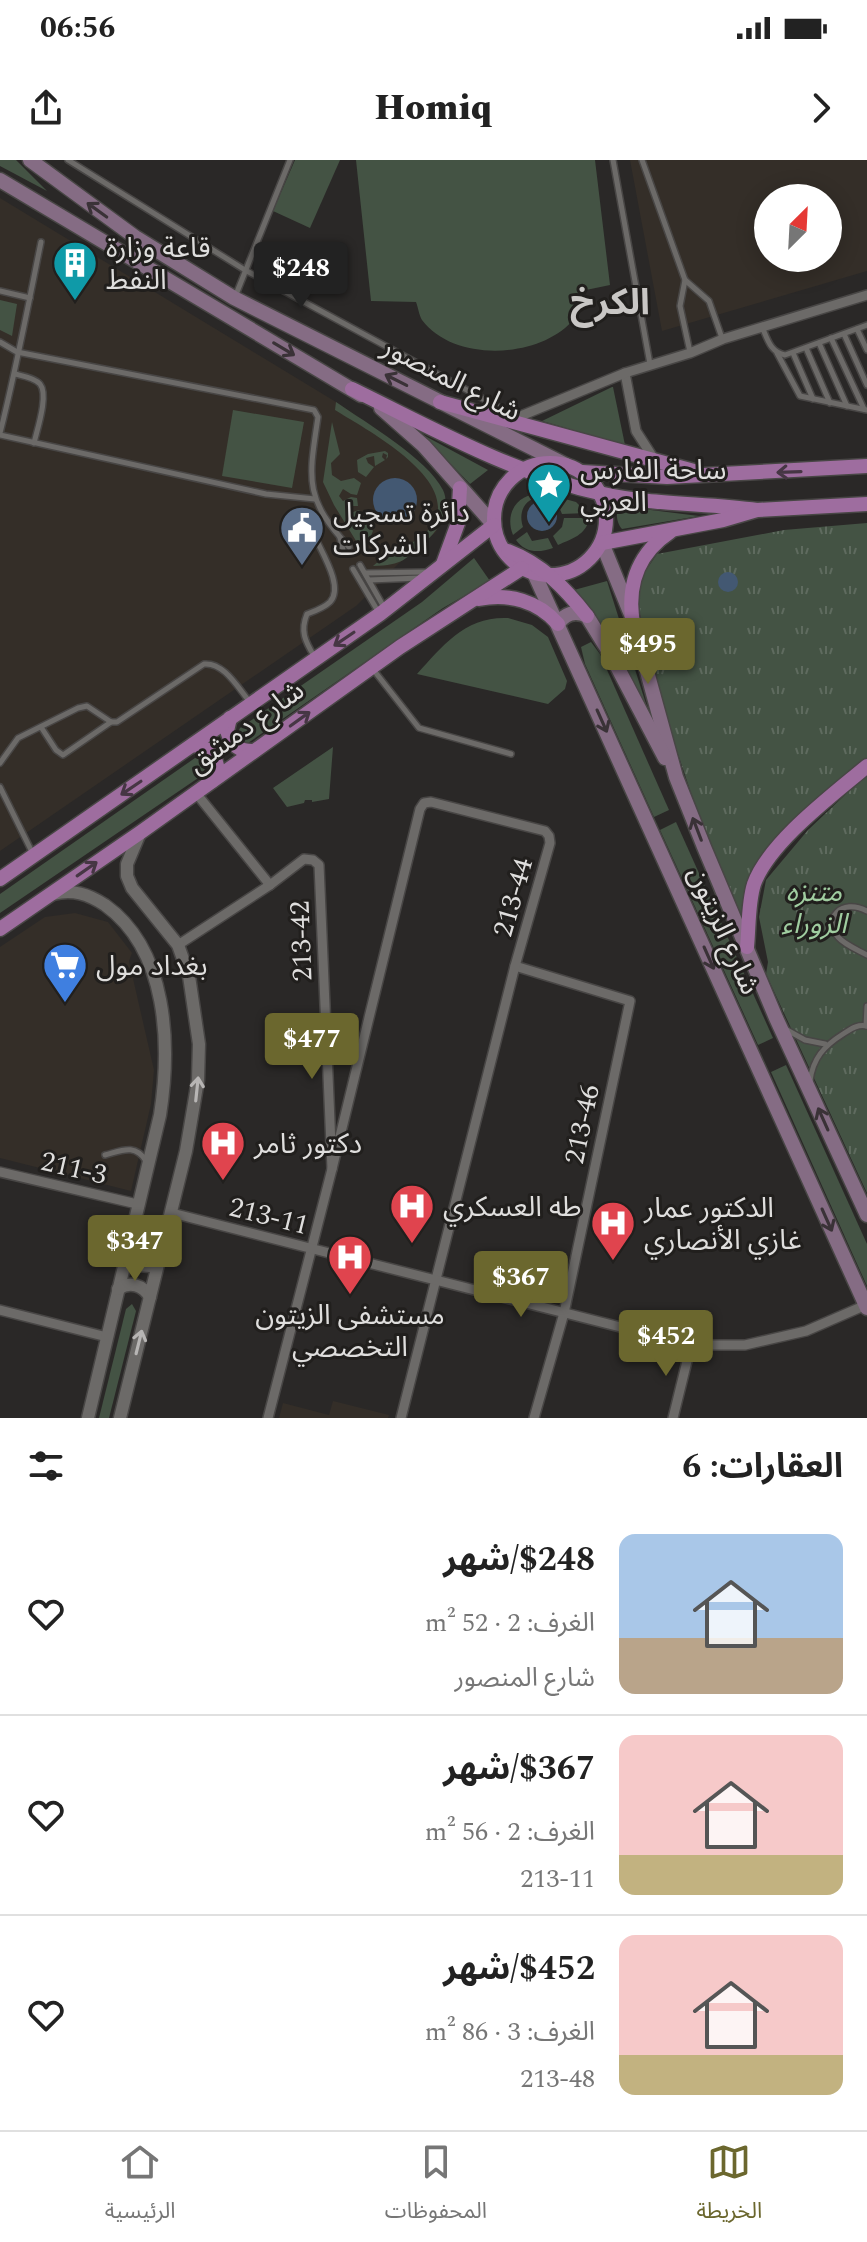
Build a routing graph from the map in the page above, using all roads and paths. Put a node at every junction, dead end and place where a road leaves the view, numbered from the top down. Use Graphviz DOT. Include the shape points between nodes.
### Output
graph roads {
  1 [pos="68,160"];
  2 [pos="290,160"];
  3 [pos="613,160"];
  4 [pos="642,160"];
  5 [pos="38,163"];
  6 [pos="0,180"];
  7 [pos="41,242"];
  8 [pos="245,270"];
  9 [pos="685,280"];
  10 [pos="0,291"];
  11 [pos="867,295"];
  12 [pos="30,298"];
  13 [pos="234,298"];
  14 [pos="867,325"];
  15 [pos="763,329"];
  16 [pos="857,329"];
  17 [pos="844,334"];
  18 [pos="831,338"];
  19 [pos="723,339"];
  20 [pos="0,342"];
  21 [pos="819,343"];
  22 [pos="806,348"];
  23 [pos="867,350"];
  24 [pos="17,352"];
  25 [pos="690,353"];
  26 [pos="777,353"];
  27 [pos="793,353"];
  28 [pos="650,365"];
  29 [pos="625,373"];
  30 [pos="15,374"];
  31 [pos="867,385"];
  32 [pos="352,389"];
  33 [pos="813,400"];
  34 [pos="440,402"];
  35 [pos="831,403"];
  36 [pos="848,407"];
  37 [pos="866,410"];
  38 [pos="513,420"];
  39 [pos="0,434"];
  40 [pos="34,443"];
  41 [pos="657,462"];
  42 [pos="566,465"];
  43 [pos="867,466"];
  44 [pos="524,469"];
  45 [pos="582,472"];
  46 [pos="710,475"];
  47 [pos="460,488"];
  48 [pos="601,493"];
  49 [pos="315,499"];
  50 [pos="867,504"];
  51 [pos="757,510"];
  52 [pos="494,525"];
  53 [pos="674,530"];
  54 [pos="315,537"];
  55 [pos="473,542"];
  56 [pos="602,543"];
  57 [pos="346,548"];
  58 [pos="501,548"];
  59 [pos="360,565"];
  60 [pos="353,569"];
  61 [pos="528,571"];
  62 [pos="434,572"];
  63 [pos="365,573"];
  64 [pos="551,576"];
  65 [pos="369,580"];
  66 [pos="475,600"];
  67 [pos="383,612"];
  68 [pos="587,616"];
  69 [pos="632,617"];
  70 [pos="558,624"];
  71 [pos="315,658"];
  72 [pos="371,667"];
  73 [pos="250,703"];
  74 [pos="230,718"];
  75 [pos="111,722"];
  76 [pos="41,727"];
  77 [pos="193,745"];
  78 [pos="254,751"];
  79 [pos="511,754"];
  80 [pos="0,763"];
  81 [pos="867,766"];
  82 [pos="676,777"];
  83 [pos="212,781"];
  84 [pos="0,787"];
  85 [pos="196,793"];
  86 [pos="141,832"];
  87 [pos="34,854"];
  88 [pos="0,879"];
  89 [pos="270,885"];
  90 [pos="50,895"];
  91 [pos="867,911"];
  92 [pos="0,929"];
  93 [pos="178,945"];
  94 [pos="747,947"];
  95 [pos="867,955"];
  96 [pos="515,966"];
  97 [pos="867,1006"];
  98 [pos="776,1018"];
  99 [pos="867,1026"];
  100 [pos="826,1044"];
  101 [pos="811,1091"];
  102 [pos="105,1155"];
  103 [pos="148,1166"];
  104 [pos="332,1169"];
  105 [pos="0,1172"];
  106 [pos="137,1204"];
  107 [pos="172,1213"];
  108 [pos="867,1215"];
  109 [pos="311,1248"];
  110 [pos="126,1253"];
  111 [pos="159,1262"];
  112 [pos="436,1280"];
  113 [pos="118,1289"];
  114 [pos="150,1297"];
  115 [pos="866,1307"];
  116 [pos="0,1310"];
  117 [pos="564,1313"];
  118 [pos="107,1337"];
  119 [pos="691,1345"];
  120 [pos="676,1417"];
  121 [pos="88,1418"];
  122 [pos="120,1418"];
  123 [pos="268,1418"];
  124 [pos="401,1418"];
  125 [pos="534,1418"];
  1 -- 8 [label="lane"];
  2 -- 8 [label="lane"];
  3 -- 28 [label="lane"];
  4 -- 9 [label="lane"];
  13 -- 5 [label="main road, شارع المنصور, one-way" via="135,237"];
  6 -- 32 [label="main road, شارع المنصور, one-way"];
  7 -- 12 [label="lane"];
  8 -- 13 [label="lane"];
  8 -- 38 [label="lane"];
  9 -- 19 [label="lane" via="709,301"];
  9 -- 25 [label="lane" via="680,306"];
  10 -- 12 [label="lane"];
  11 -- 15 [label="street"];
  12 -- 24 [label="lane"];
  34 -- 13 [label="main road, شارع المنصور, one-way"];
  14 -- 16 [label="lane"];
  15 -- 19 [label="street"];
  15 -- 26 [label="lane"];
  16 -- 17 [label="lane"];
  16 -- 23 [label="lane"];
  17 -- 18 [label="lane"];
  17 -- 31 [label="lane"];
  18 -- 21 [label="lane"];
  18 -- 37 [label="lane"];
  19 -- 25 [label="street"];
  20 -- 24 [label="lane"];
  21 -- 22 [label="lane"];
  21 -- 36 [label="lane"];
  22 -- 27 [label="lane"];
  22 -- 35 [label="lane"];
  24 -- 30 [label="lane"];
  24 -- 49 [label="lane" via="314,410 318,417 310,472"];
  25 -- 28 [label="street"];
  26 -- 27 [label="lane"];
  26 -- 33 [label="lane" via="797,395"];
  27 -- 33 [label="lane"];
  28 -- 29 [label="street"];
  29 -- 38 [label="street"];
  29 -- 41 [label="street" via="636,431"];
  30 -- 39 [label="lane"];
  30 -- 40 [label="lane" via="42,386"];
  32 -- 44 [label="main road"];
  32 -- 47 [label="main road, شارع المنصور" via="390,414"];
  33 -- 35 [label="lane"];
  34 -- 38 [label="main road"];
  34 -- 42 [label="main road, شارع المنصور"];
  35 -- 36 [label="lane"];
  36 -- 37 [label="lane"];
  38 -- 41 [label="main road"];
  39 -- 40 [label="lane"];
  40 -- 49 [label="lane" via="266,494"];
  41 -- 46 [label="main road"];
  42 -- 44 [label="main road"];
  42 -- 45 [label="main road"];
  43 -- 46 [label="main road, one-way"];
  44 -- 48 [label="main road"];
  44 -- 52 [label="main road" via="501,491"];
  45 -- 46 [label="main road" via="624,477"];
  45 -- 48 [label="main road"];
  47 -- 52 [label="main road, شارع المنصور"];
  47 -- 62 [label="main road" via="458,523"];
  48 -- 51 [label="main road"];
  48 -- 56 [label="main road" via="607,516"];
  49 -- 57 [label="lane"];
  50 -- 51 [label="main road"];
  51 -- 53 [label="main road"];
  52 -- 55 [label="main road, شارع دمشق"];
  52 -- 58 [label="main road"];
  53 -- 56 [label="main road"];
  53 -- 69 [label="main road" via="653,545 638,567 631,591"];
  54 -- 71 [label="lane" via="336,587 328,605 307,614 302,627"];
  55 -- 58 [label="main road"];
  55 -- 62 [label="main road, شارع دمشق"];
  56 -- 64 [label="main road" via="582,567"];
  56 -- 69 [label="main road, شارع الزيتون"];
  58 -- 61 [label="main road"];
  58 -- 64 [label="main road"];
  59 -- 63 [label="lane"];
  60 -- 67 [label="lane"];
  61 -- 64 [label="main road"];
  61 -- 66 [label="main road, شارع دمشق"];
  61 -- 70 [label="main road, شارع الزيتون"];
  62 -- 63 [label="lane"];
  62 -- 65 [label="lane"];
  62 -- 67 [label="main road, شارع دمشق"];
  63 -- 65 [label="lane"];
  64 -- 68 [label="main road"];
  65 -- 67 [label="lane"];
  66 -- 70 [label="main road" via="519,599 547,612"];
  66 -- 72 [label="main road, شارع دمشق"];
  67 -- 71 [label="main road, شارع دمشق, one-way"];
  68 -- 70 [label="main road" via="573,613"];
  68 -- 82 [label="main road"];
  69 -- 82 [label="main road, شارع الزيتون"];
  70 -- 115 [label="main road, شارع الزيتون, one-way"];
  71 -- 73 [label="main road, شارع دمشق"];
  78 -- 72 [label="main road, شارع دمشق, one-way"];
  72 -- 79 [label="lane" via="419,728"];
  73 -- 74 [label="main road, شارع دمشق"];
  73 -- 75 [label="lane" via="220,667 204,664"];
  74 -- 77 [label="main road, شارع دمشق"];
  74 -- 78 [label="main road" via="227,731 233,744"];
  75 -- 76 [label="lane" via="87,706"];
  75 -- 76 [label="lane" via="63,755"];
  76 -- 80 [label="lane" via="18,738"];
  77 -- 83 [label="main road" via="214,755 218,771"];
  77 -- 87 [label="main road, شارع دمشق, one-way"];
  78 -- 83 [label="main road, شارع دمشق"];
  81 -- 94 [label="main road" via="780,845 760,873 752,895"];
  94 -- 82 [label="main road, شارع الزيتون, one-way"];
  83 -- 85 [label="main road, شارع دمشق"];
  84 -- 87 [label="lane"];
  85 -- 86 [label="main road, شارع دمشق"];
  85 -- 89 [label="street"];
  90 -- 86 [label="main road, شارع دمشق, one-way"];
  86 -- 93 [label="street" via="127,876"];
  87 -- 88 [label="main road, شارع دمشق"];
  89 -- 93 [label="street, 213-42"];
  89 -- 104 [label="street, 213-42" via="304,859 319,865"];
  90 -- 92 [label="main road, شارع دمشق"];
  90 -- 103 [label="street" via="91,896 130,929 147,955 164,1029 165,1071"];
  91 -- 95 [label="lane" via="844,906 833,926 838,937"];
  107 -- 93 [label="street, one-way" via="194,1118 199,1044 189,976"];
  94 -- 98 [label="main road, شارع الزيتون"];
  96 -- 104 [label="street, 213-44" via="549,836 424,803"];
  96 -- 112 [label="street, 213-44"];
  96 -- 117 [label="street, 213-46" via="630,1001"];
  97 -- 99 [label="lane"];
  98 -- 100 [label="lane" via="798,1037"];
  98 -- 101 [label="main road, شارع الزيتون"];
  99 -- 100 [label="lane" via="857,1025"];
  100 -- 101 [label="lane" via="813,1066"];
  108 -- 101 [label="main road, شارع الزيتون, one-way"];
  102 -- 103 [label="lane" via="131,1149 142,1154"];
  103 -- 106 [label="street"];
  104 -- 109 [label="street, 213-42"];
  105 -- 106 [label="street, 211-3"];
  106 -- 110 [label="street"];
  107 -- 109 [label="street, 213-11"];
  107 -- 111 [label="street"];
  109 -- 112 [label="street, 213-11"];
  109 -- 123 [label="street, 213-42"];
  110 -- 111 [label="street" via="137,1265"];
  110 -- 113 [label="street"];
  111 -- 114 [label="street"];
  112 -- 117 [label="street, 213-11"];
  112 -- 124 [label="street, 213-44"];
  113 -- 114 [label="street" via="136,1285"];
  113 -- 118 [label="street"];
  122 -- 114 [label="street, one-way"];
  115 -- 119 [label="street, 213-11" via="806,1331 745,1345"];
  116 -- 118 [label="street"];
  117 -- 119 [label="street, 213-11"];
  117 -- 125 [label="street, 213-46"];
  118 -- 121 [label="street"];
  119 -- 120 [label="street"];
}
